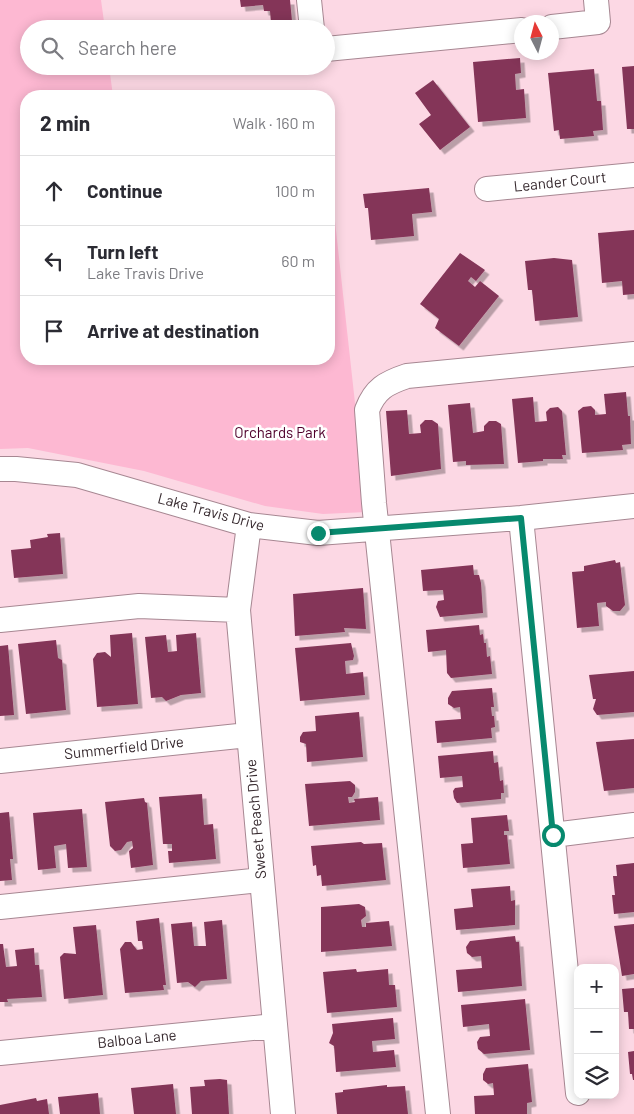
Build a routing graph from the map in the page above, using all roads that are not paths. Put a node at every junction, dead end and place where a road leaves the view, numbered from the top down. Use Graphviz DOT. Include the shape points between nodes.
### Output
graph roads {
  1 [pos="309,0"];
  2 [pos="596,0"];
  3 [pos="311,20"];
  4 [pos="559,26"];
  5 [pos="514,31"];
  6 [pos="335,48"];
  7 [pos="634,175"];
  8 [pos="487,189"];
  9 [pos="634,354"];
  10 [pos="0,469"];
  11 [pos="634,506"];
  12 [pos="521,518"];
  13 [pos="249,525"];
  14 [pos="377,529"];
  15 [pos="238,610"];
  16 [pos="0,620"];
  17 [pos="248,736"];
  18 [pos="0,761"];
  19 [pos="634,826"];
  20 [pos="553,835"];
  21 [pos="261,880"];
  22 [pos="0,907"];
  23 [pos="274,1026"];
  24 [pos="0,1053"];
  25 [pos="574,1054"];
  26 [pos="578,1099"];
  27 [pos="283,1114"];
  28 [pos="438,1114"];
  29 [pos="580,1114"];
  1 -- 3 [label="street"];
  2 -- 4 [label="street" via="598,22"];
  5 -- 6 [label="street"];
  7 -- 8 [label="street, Leander Court"];
  9 -- 14 [label="street" via="407,376 384,384 372,397 367,410"];
  10 -- 13 [label="street, Lake Travis Drive" via="77,475"];
  11 -- 12 [label="street, Lake Travis Drive"];
  12 -- 14 [label="street, Lake Travis Drive"];
  12 -- 20 [label="street"];
  13 -- 14 [label="street, Lake Travis Drive" via="318,533"];
  13 -- 15 [label="street, Sweet Peach Drive"];
  14 -- 28 [label="street"];
  15 -- 16 [label="street" via="139,606"];
  15 -- 17 [label="street, Sweet Peach Drive"];
  17 -- 18 [label="street, Summerfield Drive"];
  17 -- 21 [label="street, Sweet Peach Drive"];
  19 -- 20 [label="street"];
  20 -- 25 [label="street"];
  21 -- 22 [label="street"];
  21 -- 23 [label="street, Sweet Peach Drive"];
  23 -- 24 [label="street, Balboa Lane"];
  23 -- 27 [label="street, Sweet Peach Drive"];
  26 -- 29 [label="street"];
}
